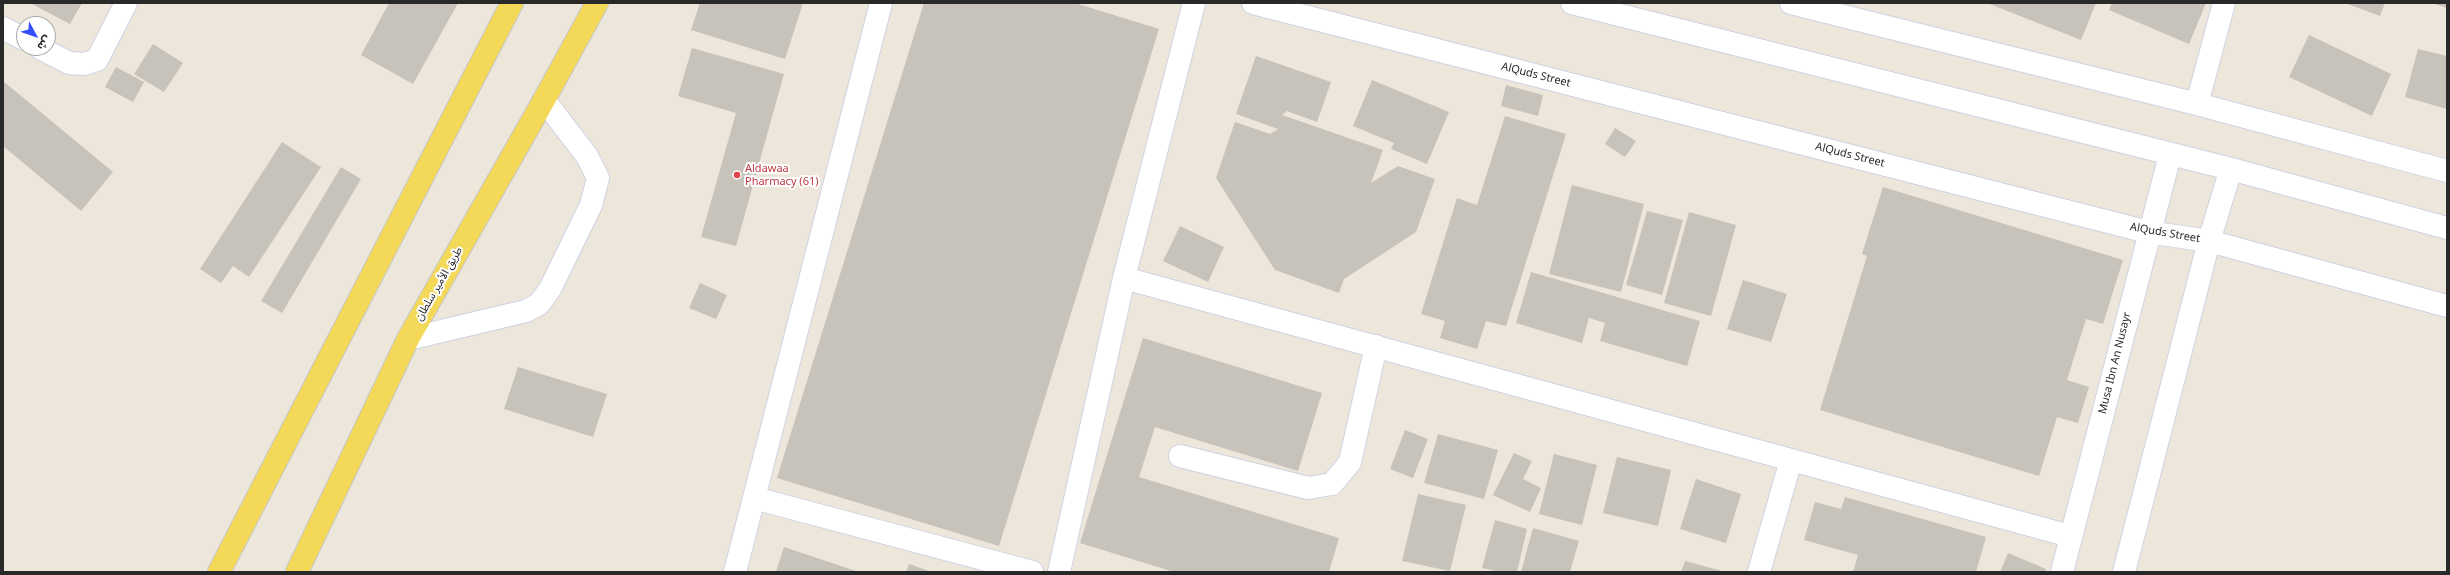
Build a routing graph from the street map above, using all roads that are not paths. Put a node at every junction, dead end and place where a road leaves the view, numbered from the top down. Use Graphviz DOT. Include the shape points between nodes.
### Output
graph roads {
  1 [pos="126,3"];
  2 [pos="512,3"];
  3 [pos="597,3"];
  4 [pos="881,3"];
  5 [pos="1194,3"];
  6 [pos="1253,3"];
  7 [pos="1572,3"];
  8 [pos="1791,3"];
  9 [pos="2224,3"];
  10 [pos="3,28"];
  11 [pos="16,35"];
  12 [pos="55,56"];
  13 [pos="544,100"];
  14 [pos="2197,104"];
  15 [pos="2170,155"];
  16 [pos="2230,169"];
  17 [pos="2447,170"];
  18 [pos="2447,228"];
  19 [pos="2148,232"];
  20 [pos="2209,241"];
  21 [pos="1124,278"];
  22 [pos="2447,306"];
  23 [pos="408,339"];
  24 [pos="1376,346"];
  25 [pos="1180,456"];
  26 [pos="1791,460"];
  27 [pos="754,498"];
  28 [pos="2070,536"];
  29 [pos="219,572"];
  30 [pos="297,572"];
  31 [pos="735,572"];
  32 [pos="1032,572"];
  33 [pos="1059,572"];
  34 [pos="1759,572"];
  35 [pos="2062,572"];
  36 [pos="2124,572"];
  1 -- 12 [label="street" via="97,60 84,64 69,63"];
  2 -- 29 [label="main road"];
  3 -- 13 [label="main road, طريق الأمير سلطان"];
  4 -- 27 [label="street"];
  5 -- 21 [label="street"];
  6 -- 19 [label="street, AlQuds Street"];
  7 -- 15 [label="street"];
  8 -- 14 [label="street"];
  9 -- 14 [label="street"];
  10 -- 11 [label="street"];
  13 -- 23 [label="main road, طريق الأمير سلطان"];
  13 -- 23 [label="street" via="587,156 598,178 591,205 550,289 539,304 526,311"];
  14 -- 17 [label="street"];
  15 -- 16 [label="street"];
  15 -- 19 [label="street, Musa Ibn An Nusayr"];
  16 -- 18 [label="street"];
  16 -- 20 [label="street"];
  19 -- 20 [label="street, AlQuds Street"];
  19 -- 28 [label="street, Musa Ibn An Nusayr"];
  20 -- 22 [label="street, AlQuds Street"];
  20 -- 36 [label="street"];
  21 -- 24 [label="street"];
  21 -- 33 [label="street"];
  23 -- 30 [label="main road, طريق الأمير سلطان"];
  24 -- 25 [label="street" via="1350,462 1332,484 1308,488"];
  24 -- 26 [label="street"];
  26 -- 28 [label="street"];
  26 -- 34 [label="street"];
  27 -- 31 [label="street"];
  27 -- 32 [label="street"];
  28 -- 35 [label="street, Musa Ibn An Nusayr"];
}
